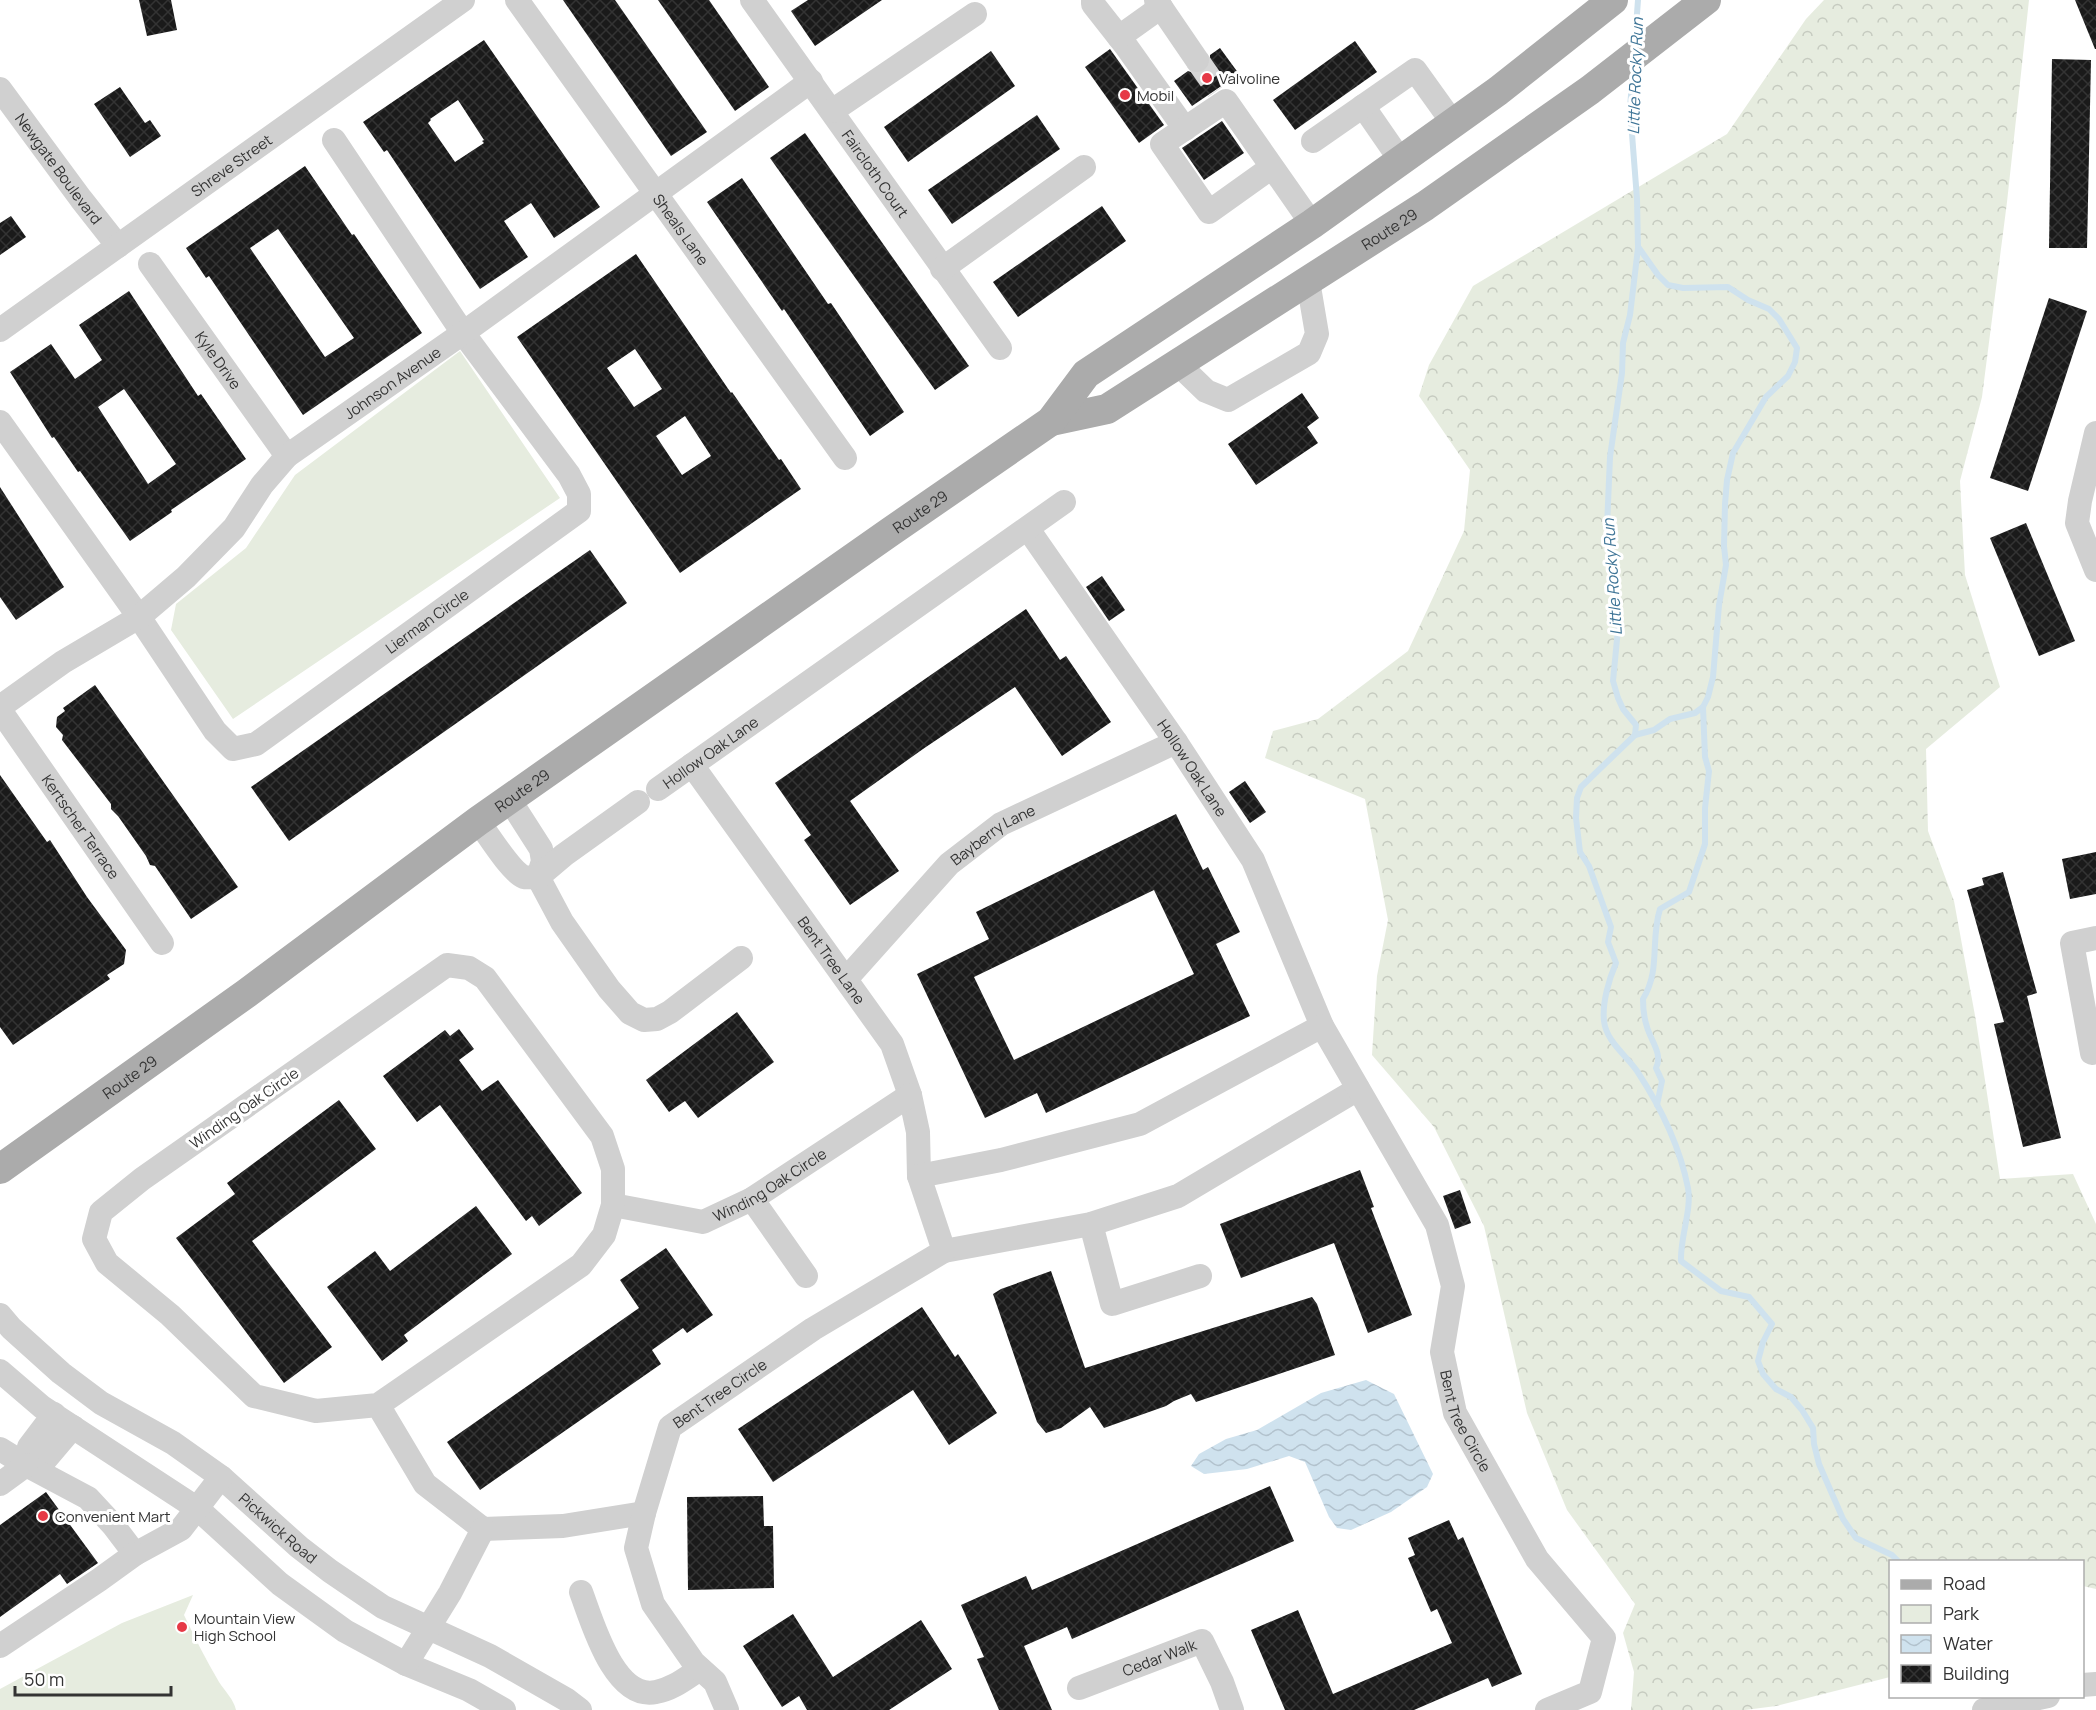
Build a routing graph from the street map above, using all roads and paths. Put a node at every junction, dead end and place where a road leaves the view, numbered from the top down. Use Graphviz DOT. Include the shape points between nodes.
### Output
graph roads {
  1 [pos="463,0"];
  2 [pos="517,0"];
  3 [pos="752,0"];
  4 [pos="1093,0"];
  5 [pos="1706,0"];
  6 [pos="1158,4"];
  7 [pos="1605,7"];
  8 [pos="975,14"];
  9 [pos="1123,41"];
  10 [pos="1197,60"];
  11 [pos="811,81"];
  12 [pos="0,89"];
  13 [pos="1363,106"];
  14 [pos="832,111"];
  15 [pos="1453,123"];
  16 [pos="1185,129"];
  17 [pos="334,140"];
  18 [pos="1313,141"];
  19 [pos="1401,161"];
  20 [pos="1084,167"];
  21 [pos="1272,167"];
  22 [pos="655,193"];
  23 [pos="1312,224"];
  24 [pos="118,246"];
  25 [pos="150,264"];
  26 [pos="942,269"];
  27 [pos="1308,281"];
  28 [pos="0,330"];
  29 [pos="463,333"];
  30 [pos="1000,348"];
  31 [pos="1178,364"];
  32 [pos="1051,421"];
  33 [pos="0,422"];
  34 [pos="2096,433"];
  35 [pos="287,456"];
  36 [pos="844,458"];
  37 [pos="1064,502"];
  38 [pos="1028,529"];
  39 [pos="2096,570"];
  40 [pos="139,617"];
  41 [pos="0,709"];
  42 [pos="1176,742"];
  43 [pos="692,765"];
  44 [pos="658,789"];
  45 [pos="509,799"];
  46 [pos="638,802"];
  47 [pos="478,821"];
  48 [pos="538,877"];
  49 [pos="2096,938"];
  50 [pos="162,943"];
  51 [pos="741,958"];
  52 [pos="847,978"];
  53 [pos="1322,1026"];
  54 [pos="2096,1052"];
  55 [pos="1358,1089"];
  56 [pos="910,1095"];
  57 [pos="0,1169"];
  58 [pos="919,1176"];
  59 [pos="752,1199"];
  60 [pos="613,1204"];
  61 [pos="1091,1224"];
  62 [pos="944,1251"];
  63 [pos="806,1276"];
  64 [pos="1200,1276"];
  65 [pos="0,1316"];
  66 [pos="0,1371"];
  67 [pos="378,1405"];
  68 [pos="64,1421"];
  69 [pos="0,1449"];
  70 [pos="26,1465"];
  71 [pos="221,1477"];
  72 [pos="0,1484"];
  73 [pos="198,1509"];
  74 [pos="644,1513"];
  75 [pos="483,1528"];
  76 [pos="135,1554"];
  77 [pos="581,1592"];
  78 [pos="429,1629"];
  79 [pos="0,1646"];
  80 [pos="406,1664"];
  81 [pos="700,1669"];
  82 [pos="1079,1688"];
  83 [pos="2039,1698"];
  84 [pos="1225,1708"];
  85 [pos="504,1710"];
  86 [pos="580,1710"];
  87 [pos="727,1710"];
  88 [pos="1547,1710"];
  89 [pos="1984,1710"];
  1 -- 24 [label="street, Shreve Street"];
  2 -- 22 [label="street, Sheals Lane"];
  3 -- 11 [label="street, Faircloth Court"];
  4 -- 9 [label="street"];
  5 -- 27 [label="main road, Route 29" via="1590,90 1425,206"];
  6 -- 9 [label="street"];
  6 -- 10 [label="street"];
  7 -- 15 [label="main road, Route 29"];
  8 -- 14 [label="street"];
  9 -- 16 [label="street"];
  11 -- 14 [label="street, Faircloth Court"];
  11 -- 22 [label="street, Johnson Avenue"];
  12 -- 24 [label="street, Newgate Boulevard"];
  13 -- 15 [label="street" via="1415,70"];
  13 -- 18 [label="street"];
  13 -- 19 [label="street"];
  14 -- 26 [label="street, Faircloth Court"];
  15 -- 19 [label="main road, Route 29"];
  16 -- 21 [label="street" via="1222,96"];
  16 -- 21 [label="street" via="1162,144 1209,212"];
  17 -- 29 [label="street, Lierman Circle"];
  19 -- 23 [label="main road, Route 29"];
  20 -- 26 [label="street"];
  21 -- 23 [label="street"];
  22 -- 29 [label="street, Johnson Avenue"];
  22 -- 36 [label="street, Sheals Lane"];
  23 -- 32 [label="main road, Route 29" via="1086,374"];
  24 -- 28 [label="street, Shreve Street"];
  25 -- 35 [label="street, Kyle Drive"];
  26 -- 30 [label="street, Faircloth Court"];
  27 -- 31 [label="main road, Route 29"];
  27 -- 31 [label="street" via="1317,334 1309,353 1228,400 1206,391"];
  29 -- 35 [label="street, Johnson Avenue"];
  29 -- 40 [label="street, Lierman Circle" via="569,475 579,494 579,511 256,744 233,749 215,731"];
  31 -- 32 [label="main road, Route 29" via="1107,409"];
  32 -- 45 [label="main road, Route 29"];
  33 -- 40 [label="street, Lierman Circle"];
  34 -- 39 [label="street" via="2078,523"];
  35 -- 40 [label="street, Johnson Avenue" via="234,528"];
  37 -- 38 [label="street, Hollow Oak Lane"];
  38 -- 42 [label="street, Hollow Oak Lane"];
  38 -- 43 [label="street, Hollow Oak Lane"];
  40 -- 41 [label="street, Johnson Avenue" via="63,662"];
  41 -- 50 [label="street, Kertscher Terrace"];
  42 -- 52 [label="street, Bayberry Lane" via="1001,824 950,864"];
  42 -- 53 [label="street, Hollow Oak Lane" via="1253,860"];
  43 -- 44 [label="street, Hollow Oak Lane"];
  43 -- 52 [label="street, Bent Tree Lane"];
  45 -- 47 [label="main road, Route 29"];
  45 -- 48 [label="street" via="542,849"];
  46 -- 48 [label="street"];
  47 -- 48 [label="street" via="517,872 524,877"];
  47 -- 57 [label="main road, Route 29"];
  48 -- 51 [label="street" via="562,922 609,989 630,1012 644,1020 670,1012"];
  49 -- 54 [label="street" via="2072,943 2092,1053"];
  52 -- 56 [label="street, Bent Tree Lane" via="892,1044"];
  53 -- 55 [label="street, Bent Tree Circle"];
  53 -- 58 [label="street" via="1140,1124 1001,1160"];
  55 -- 61 [label="street, Bent Tree Circle" via="1178,1196"];
  55 -- 88 [label="street, Bent Tree Circle" via="1437,1225 1454,1286 1442,1352 1455,1413 1537,1559 1604,1638 1590,1692"];
  56 -- 58 [label="street, Bent Tree Lane" via="918,1132"];
  56 -- 59 [label="street, Winding Oak Circle"];
  58 -- 62 [label="street"];
  59 -- 60 [label="street, Winding Oak Circle" via="703,1222"];
  59 -- 63 [label="street"];
  60 -- 67 [label="street, Winding Oak Circle" via="604,1235 581,1265"];
  60 -- 67 [label="street, Winding Oak Circle" via="613,1169 602,1136 485,978 469,968 447,965 142,1179 101,1212 94,1239 107,1263 170,1315 254,1396 316,1411"];
  61 -- 62 [label="street, Bent Tree Circle"];
  61 -- 64 [label="street" via="1112,1304"];
  62 -- 74 [label="street, Bent Tree Circle" via="813,1329 670,1427"];
  65 -- 71 [label="street, Pickwick Road" via="61,1373 101,1403 172,1443"];
  66 -- 68 [label="street"];
  67 -- 75 [label="street" via="425,1484"];
  68 -- 70 [label="street" via="29,1447"];
  68 -- 73 [label="street"];
  69 -- 70 [label="street"];
  70 -- 72 [label="street"];
  70 -- 76 [label="street" via="88,1498"];
  71 -- 73 [label="street"];
  71 -- 78 [label="street, Pickwick Road" via="330,1571 383,1606"];
  73 -- 76 [label="street" via="181,1529"];
  73 -- 80 [label="street" via="304,1602 345,1631"];
  74 -- 75 [label="street" via="563,1526"];
  74 -- 81 [label="street, Bent Tree Circle" via="636,1548 653,1604"];
  75 -- 78 [label="street"];
  76 -- 79 [label="street"];
  77 -- 81 [label="street" via="616,1673 633,1689 653,1693 670,1688"];
  78 -- 80 [label="street"];
  78 -- 86 [label="street, Pickwick Road" via="490,1656"];
  80 -- 85 [label="street" via="469,1690"];
  81 -- 87 [label="street, Bent Tree Circle" via="715,1682"];
  82 -- 84 [label="street, Cedar Walk" via="1202,1641 1222,1682"];
  83 -- 89 [label="street"];
}
